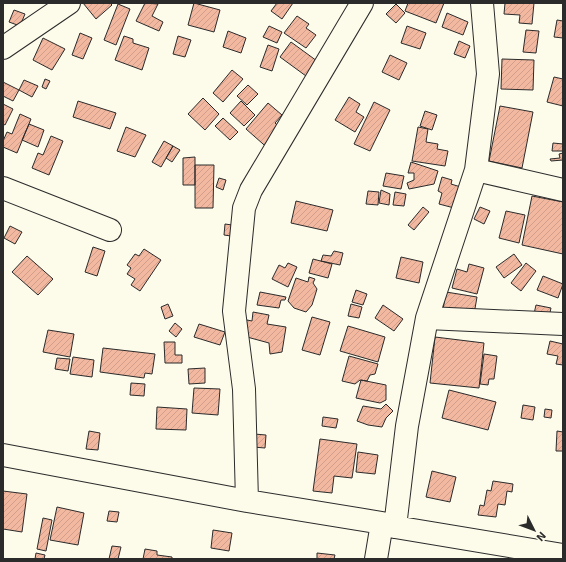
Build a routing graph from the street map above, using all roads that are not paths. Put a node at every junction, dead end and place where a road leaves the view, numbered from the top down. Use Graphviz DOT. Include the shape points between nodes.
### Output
graph roads {
  1 [pos="69,3"];
  2 [pos="362,3"];
  3 [pos="482,3"];
  4 [pos="3,48"];
  5 [pos="476,170"];
  6 [pos="3,188"];
  7 [pos="563,190"];
  8 [pos="110,230"];
  9 [pos="428,318"];
  10 [pos="563,324"];
  11 [pos="3,455"];
  12 [pos="247,500"];
  13 [pos="389,525"];
  14 [pos="563,555"];
  15 [pos="376,559"];
  1 -- 4 [label="street"];
  2 -- 12 [label="street" via="251,190 244,208 234,311 244,389"];
  3 -- 5 [label="street" via="488,74"];
  5 -- 7 [label="street"];
  5 -- 9 [label="street"];
  6 -- 8 [label="street"];
  9 -- 10 [label="street"];
  9 -- 13 [label="street"];
  11 -- 12 [label="street"];
  12 -- 13 [label="street"];
  13 -- 14 [label="street"];
  13 -- 15 [label="street"];
}
